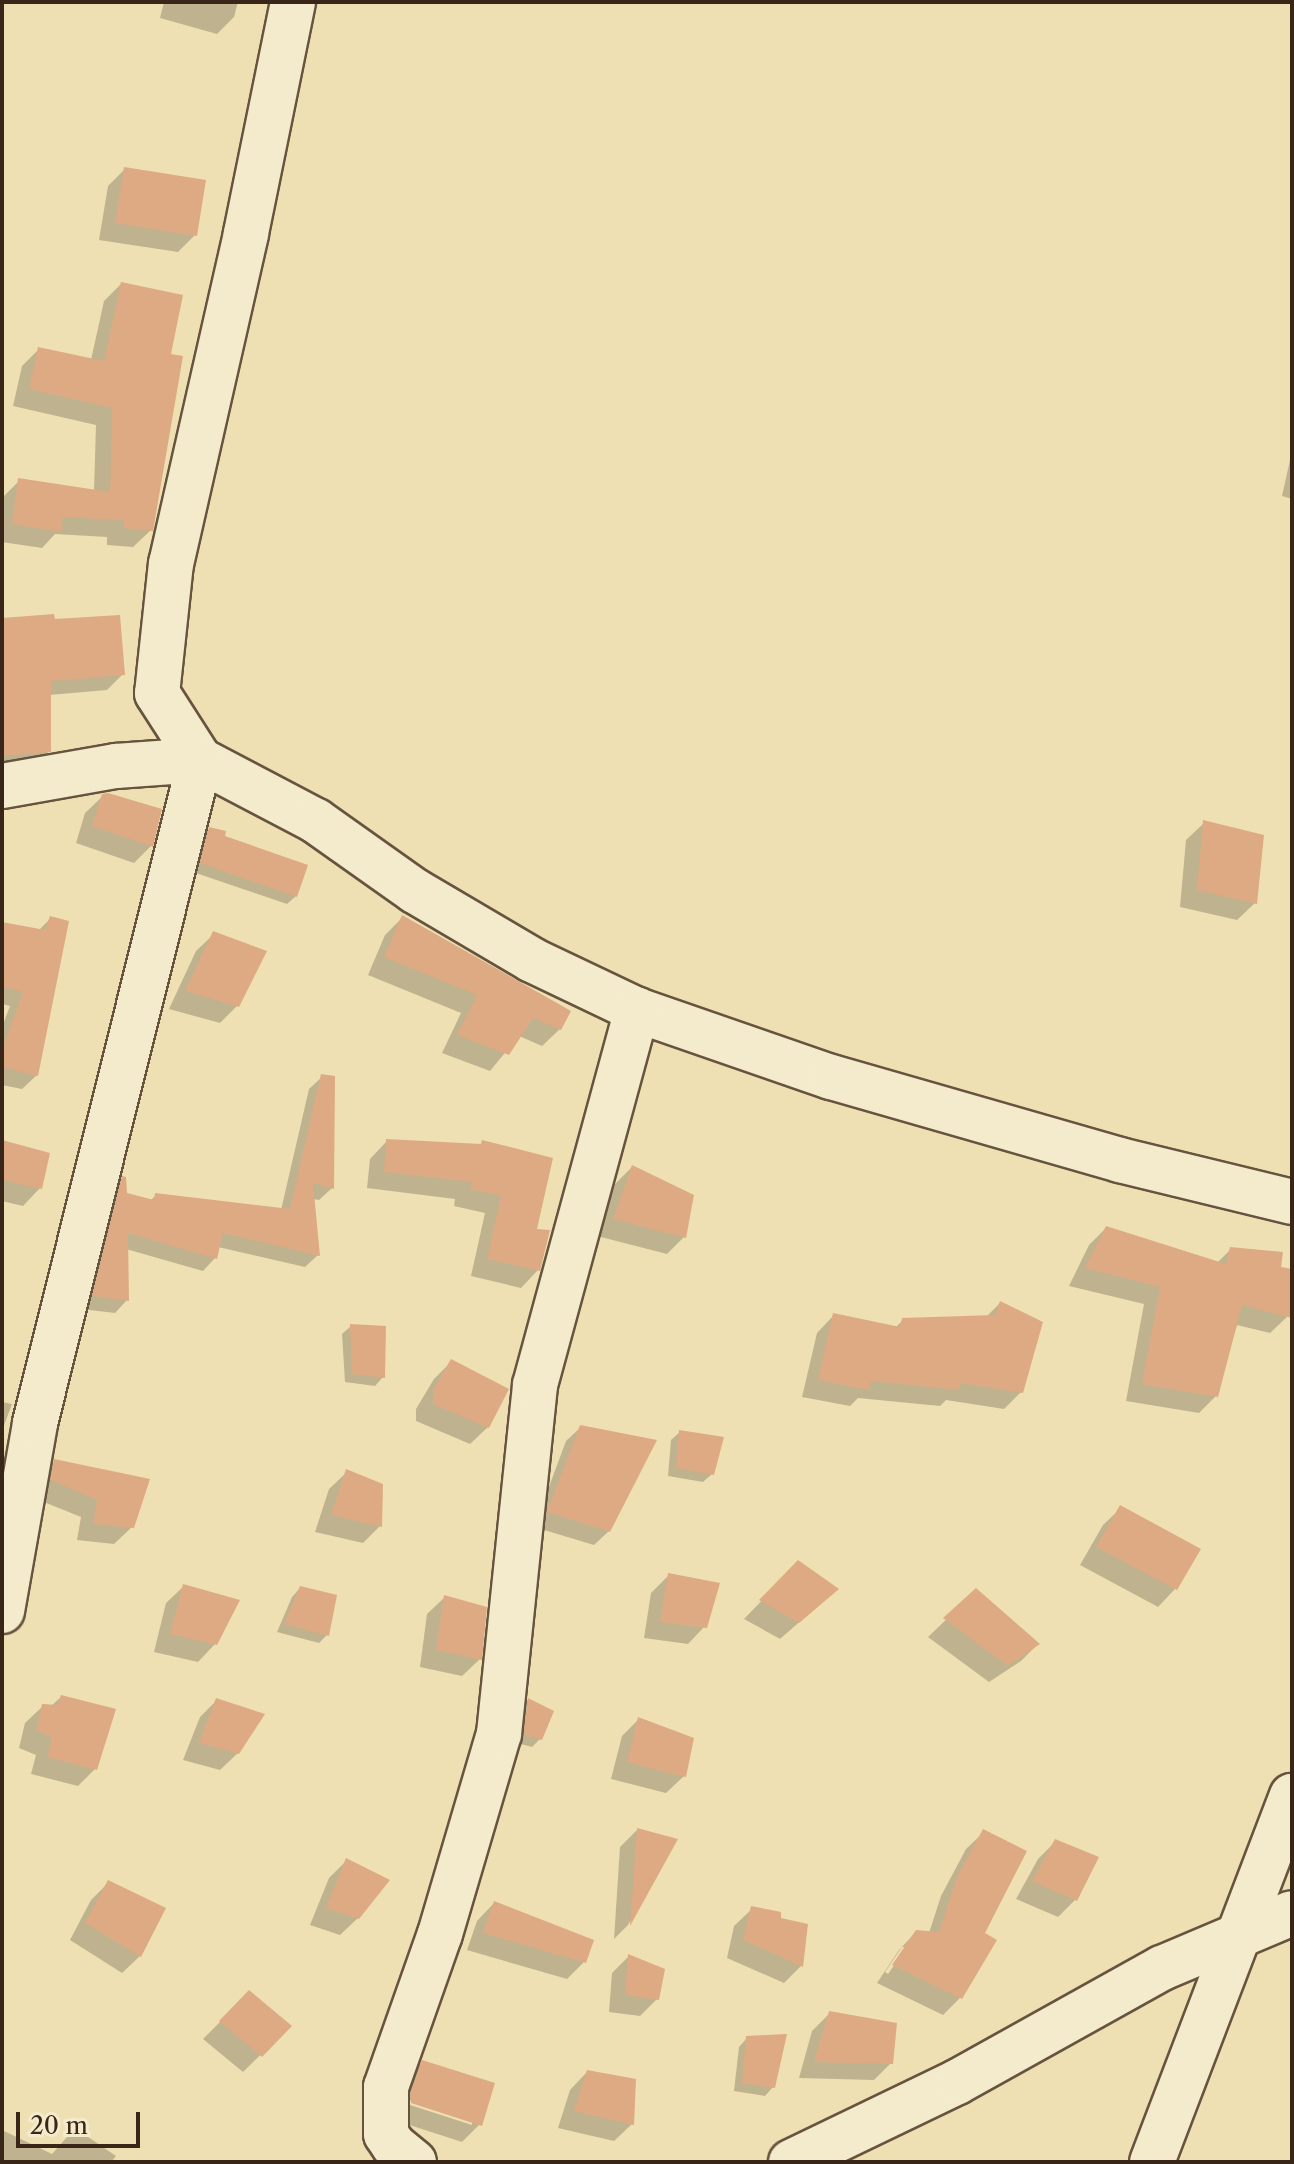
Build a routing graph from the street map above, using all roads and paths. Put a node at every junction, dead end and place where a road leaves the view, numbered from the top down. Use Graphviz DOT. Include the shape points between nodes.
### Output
graph roads {
  1 [pos="293,2"];
  2 [pos="200,760"];
  3 [pos="2,786"];
  4 [pos="637,1010"];
  5 [pos="1292,1202"];
  6 [pos="2,1611"];
  7 [pos="1292,1796"];
  8 [pos="1292,1913"];
  9 [pos="1240,1934"];
  10 [pos="414,2162"];
  11 [pos="791,2162"];
  12 [pos="1152,2162"];
  1 -- 2 [label="street" via="171,563 157,693"];
  2 -- 3 [label="street" via="116,766"];
  2 -- 4 [label="street" via="316,821 415,891 532,960"];
  2 -- 6 [label="street" via="35,1423"];
  4 -- 5 [label="street" via="831,1077 1120,1160"];
  4 -- 10 [label="street" via="535,1385 499,1734 440,1934 386,2087 386,2134"];
  7 -- 9 [label="street"];
  8 -- 9 [label="street"];
  9 -- 11 [label="street" via="1162,1968 957,2082"];
  9 -- 12 [label="street"];
}
